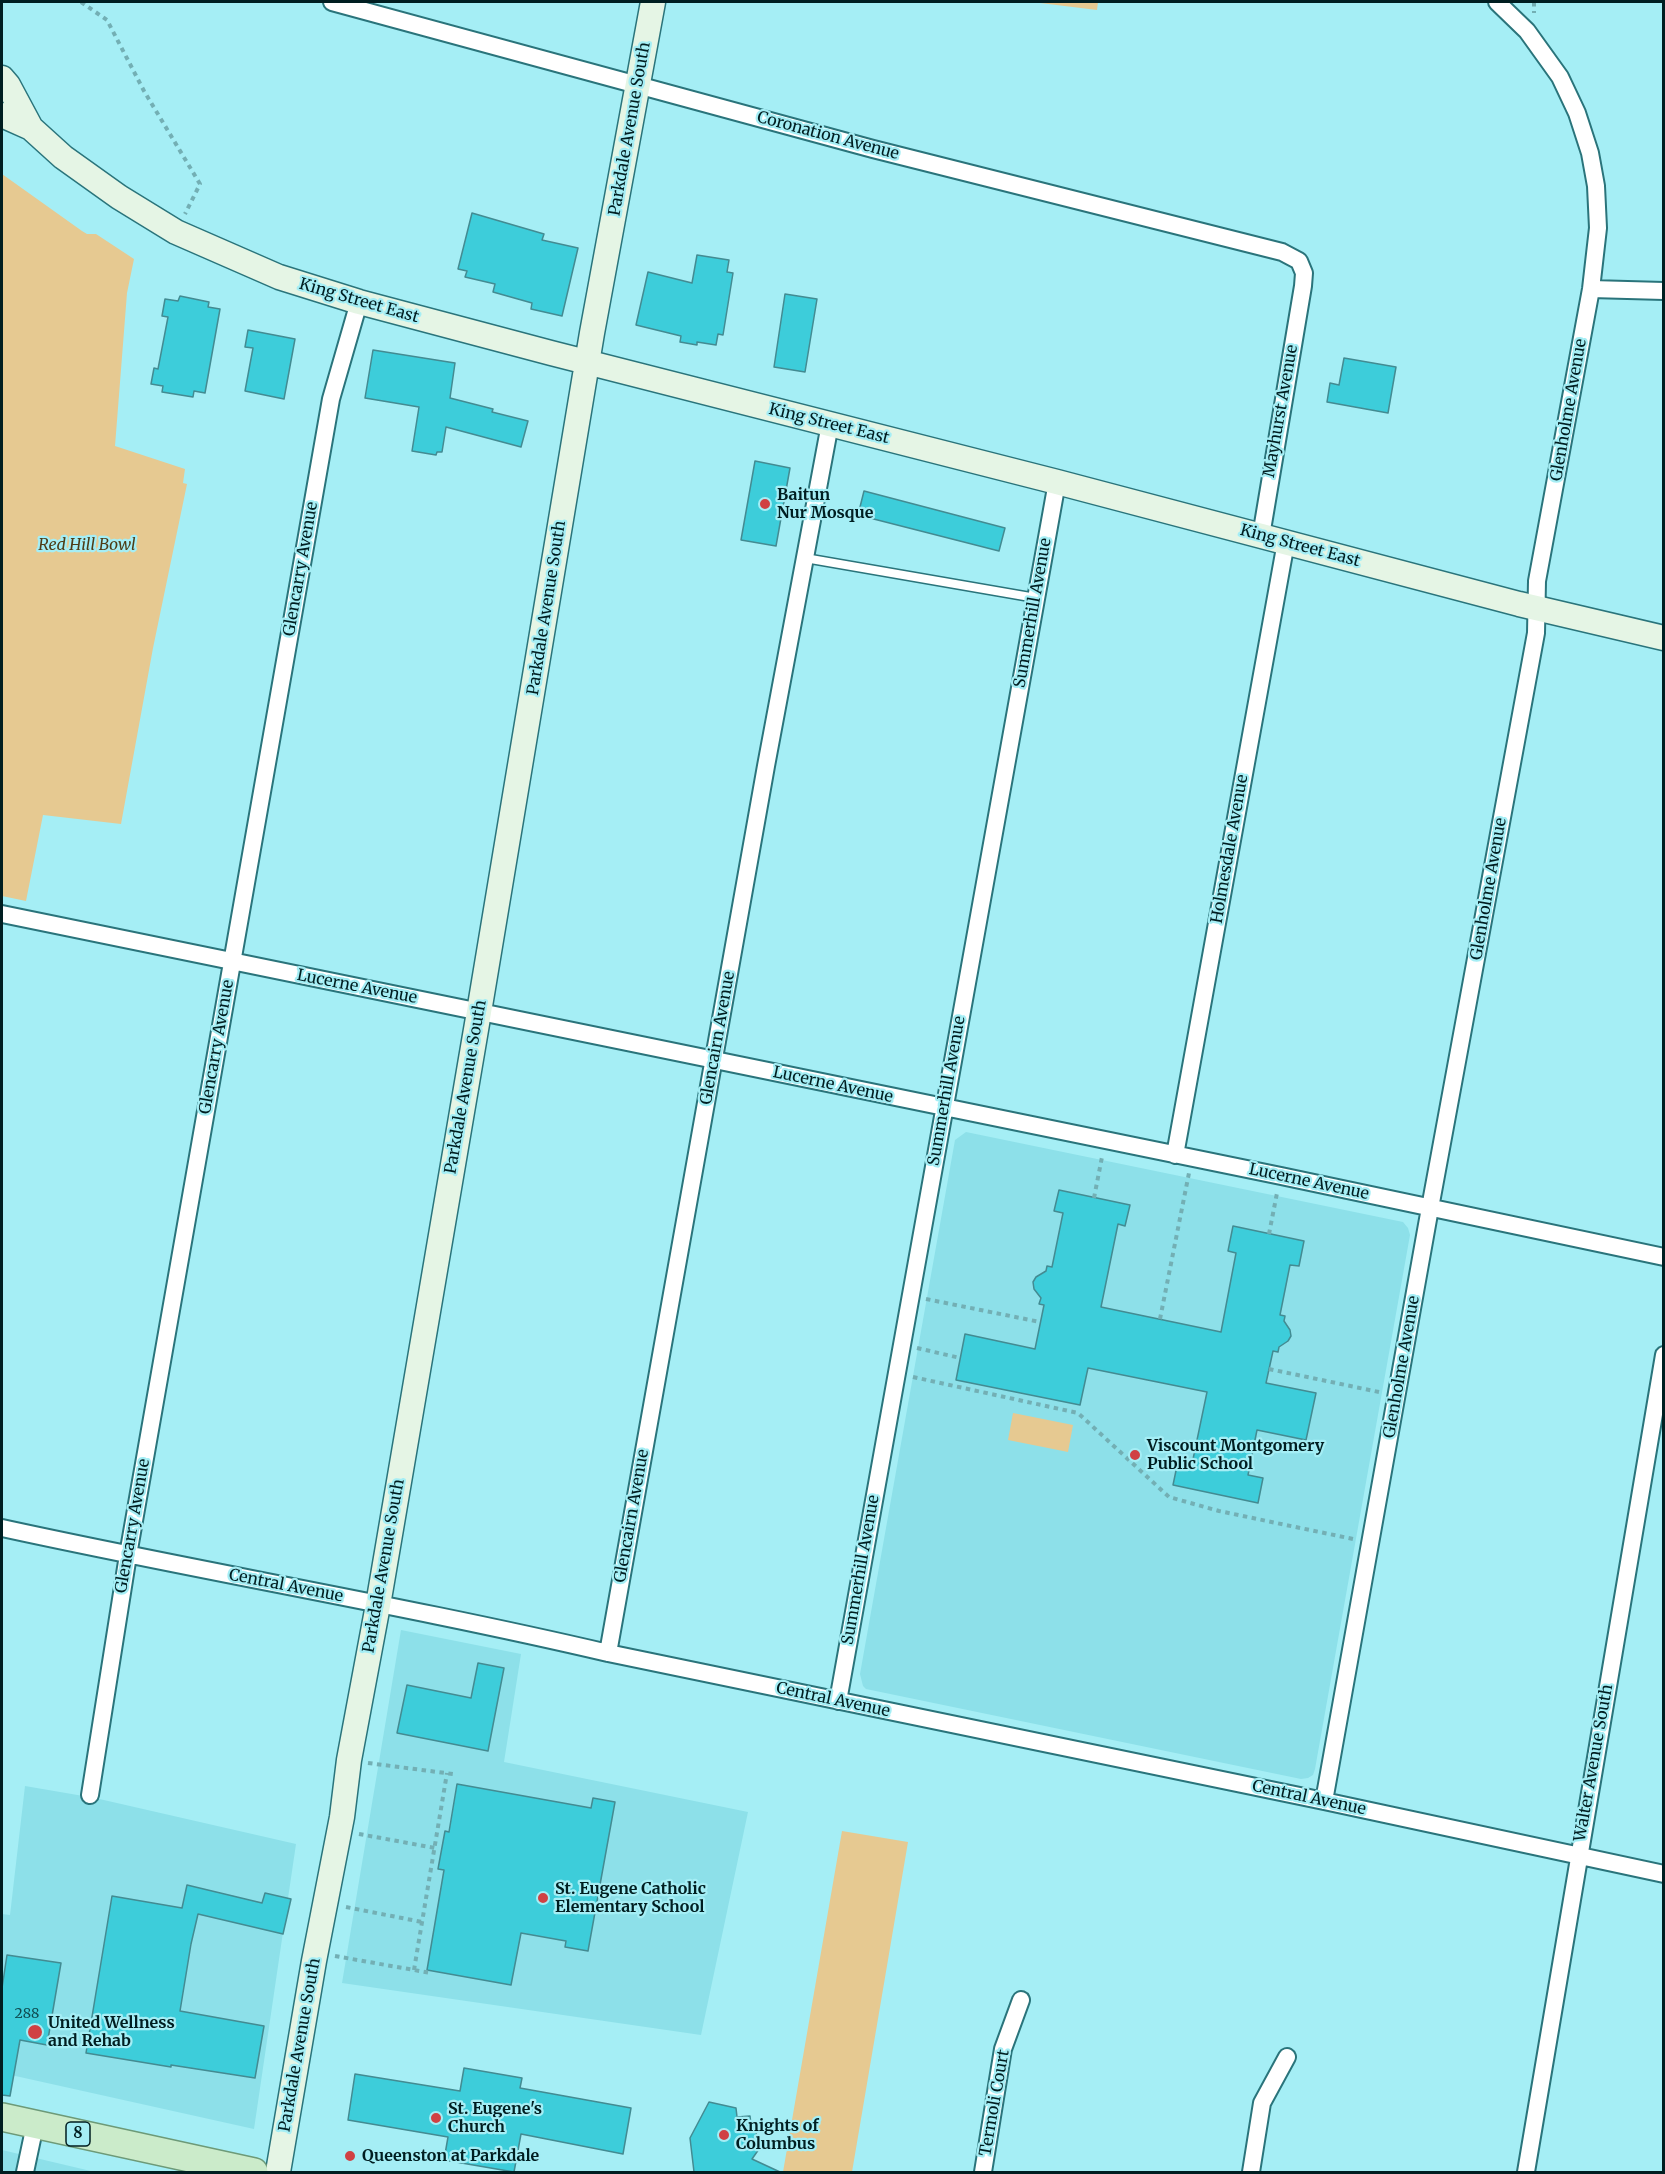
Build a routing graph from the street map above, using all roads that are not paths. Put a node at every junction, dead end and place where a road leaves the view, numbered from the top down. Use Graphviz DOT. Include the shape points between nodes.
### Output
graph roads {
  1 [pos="332,2"];
  2 [pos="652,2"];
  3 [pos="1497,2"];
  4 [pos="2,78"];
  5 [pos="639,84"];
  6 [pos="2,115"];
  7 [pos="31,128"];
  8 [pos="1303,286"];
  9 [pos="1591,289"];
  10 [pos="1664,291"];
  11 [pos="359,302"];
  12 [pos="588,362"];
  13 [pos="830,424"];
  14 [pos="1057,482"];
  15 [pos="1261,536"];
  16 [pos="1286,542"];
  17 [pos="805,558"];
  18 [pos="1036,598"];
  19 [pos="1536,608"];
  20 [pos="1664,638"];
  21 [pos="2,914"];
  22 [pos="232,961"];
  23 [pos="479,1012"];
  24 [pos="715,1060"];
  25 [pos="944,1108"];
  26 [pos="1175,1155"];
  27 [pos="1430,1208"];
  28 [pos="1664,1257"];
  29 [pos="1664,1354"];
  30 [pos="2,1528"];
  31 [pos="128,1555"];
  32 [pos="378,1605"];
  33 [pos="608,1653"];
  34 [pos="838,1701"];
  35 [pos="90,1795"];
  36 [pos="1324,1801"];
  37 [pos="1579,1856"];
  38 [pos="1664,1874"];
  39 [pos="1021,2000"];
  40 [pos="1287,2057"];
  41 [pos="2,2117"];
  42 [pos="35,2125"];
  43 [pos="25,2172"];
  44 [pos="254,2172"];
  45 [pos="278,2172"];
  46 [pos="983,2172"];
  47 [pos="1251,2172"];
  48 [pos="1526,2172"];
  1 -- 5 [label="street, Coronation Avenue"];
  2 -- 5 [label="main road, Parkdale Avenue South"];
  3 -- 9 [label="street, Glenholme Avenue" via="1527,32 1560,77 1577,113 1596,186 1598,228"];
  4 -- 7 [label="main road, King Street East"];
  5 -- 8 [label="street, Coronation Avenue" via="873,149 1282,252 1299,261 1304,273"];
  5 -- 12 [label="main road, Parkdale Avenue South"];
  6 -- 7 [label="main road, King Street East"];
  7 -- 11 [label="main road, King Street East" via="63,157 176,232 279,277"];
  8 -- 15 [label="street, Mayhurst Avenue"];
  9 -- 10 [label="street"];
  9 -- 19 [label="street, Glenholme Avenue" via="1537,581"];
  11 -- 12 [label="main road, King Street East"];
  11 -- 22 [label="street, Glencarry Avenue" via="331,399"];
  12 -- 13 [label="main road, King Street East"];
  12 -- 23 [label="main road, Parkdale Avenue South"];
  13 -- 14 [label="main road, King Street East"];
  13 -- 17 [label="street, Glencairn Avenue"];
  14 -- 15 [label="main road, King Street East"];
  14 -- 18 [label="street, Summerhill Avenue"];
  15 -- 16 [label="main road, King Street East"];
  16 -- 19 [label="main road, King Street East"];
  16 -- 26 [label="street, Holmesdale Avenue"];
  17 -- 18 [label="lane"];
  17 -- 24 [label="street, Glencairn Avenue"];
  18 -- 25 [label="street, Summerhill Avenue"];
  19 -- 20 [label="main road, King Street East"];
  19 -- 27 [label="street, Glenholme Avenue" via="1536,633"];
  21 -- 22 [label="street, Lucerne Avenue"];
  22 -- 23 [label="street, Lucerne Avenue"];
  22 -- 31 [label="street, Glencarry Avenue"];
  23 -- 24 [label="street, Lucerne Avenue"];
  23 -- 32 [label="main road, Parkdale Avenue South"];
  24 -- 25 [label="street, Lucerne Avenue"];
  24 -- 33 [label="street, Glencairn Avenue"];
  25 -- 26 [label="street, Lucerne Avenue"];
  25 -- 34 [label="street, Summerhill Avenue"];
  26 -- 27 [label="street, Lucerne Avenue"];
  27 -- 28 [label="street, Lucerne Avenue"];
  27 -- 36 [label="street, Glenholme Avenue"];
  29 -- 37 [label="street, Walter Avenue South"];
  30 -- 31 [label="street, Central Avenue"];
  31 -- 32 [label="street, Central Avenue"];
  31 -- 35 [label="street, Glencarry Avenue"];
  32 -- 33 [label="street, Central Avenue"];
  32 -- 45 [label="main road, Parkdale Avenue South"];
  33 -- 34 [label="street, Central Avenue"];
  34 -- 36 [label="street, Central Avenue"];
  36 -- 37 [label="street, Central Avenue"];
  37 -- 38 [label="street, Central Avenue"];
  37 -- 48 [label="street, Walter Avenue South"];
  39 -- 46 [label="street, Termoli Court" via="1003,2049"];
  40 -- 47 [label="street" via="1263,2103"];
  41 -- 42 [label="main road, 8"];
  42 -- 43 [label="street"];
  42 -- 44 [label="main road, 8"];
}
